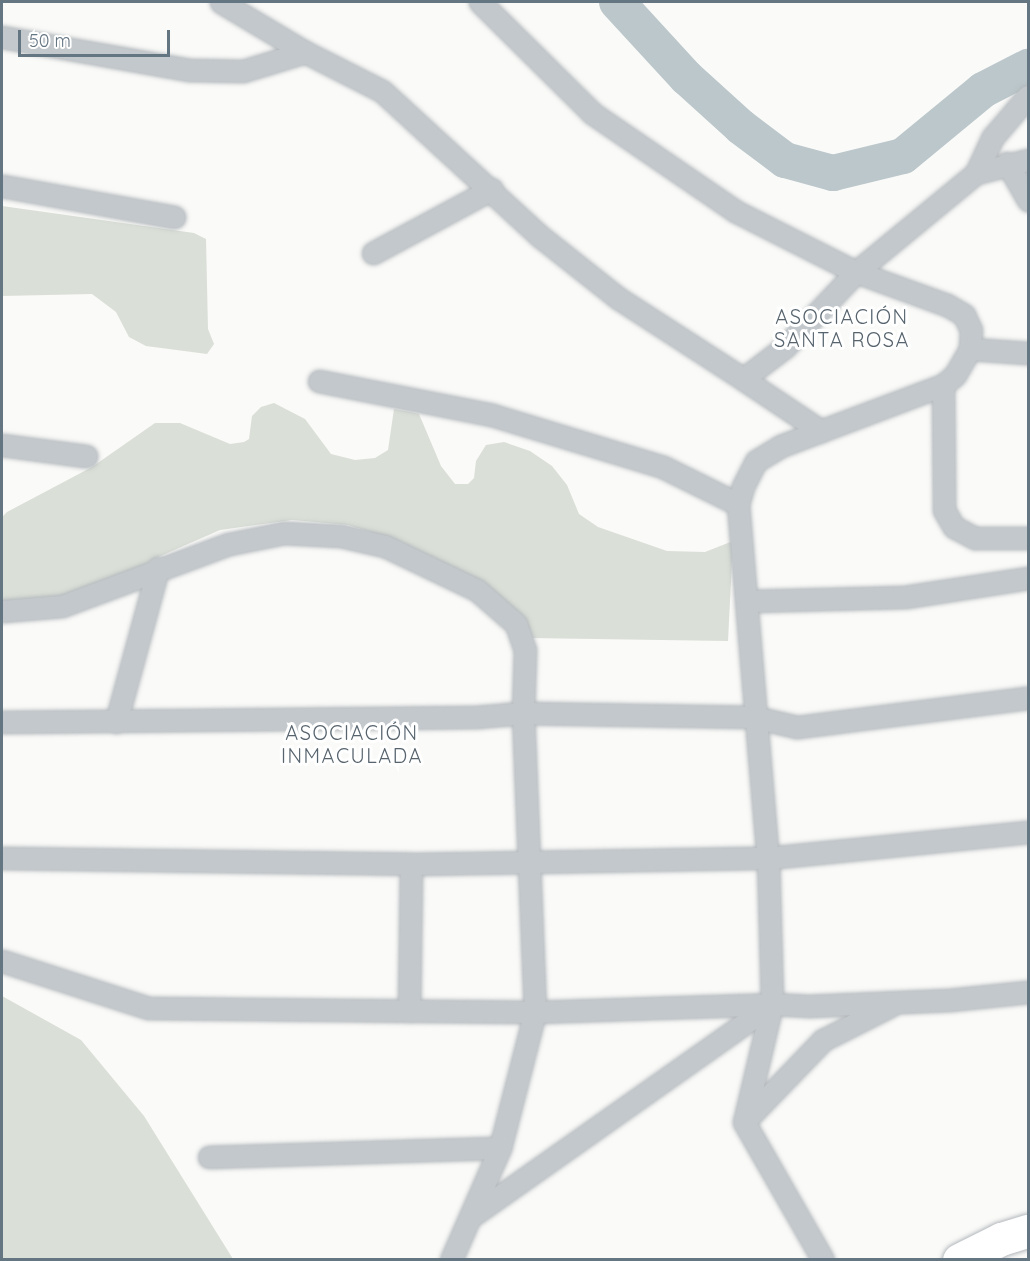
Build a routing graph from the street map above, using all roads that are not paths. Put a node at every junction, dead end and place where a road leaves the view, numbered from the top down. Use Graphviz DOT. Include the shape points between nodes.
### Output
graph roads {
  1 [pos="221,2"];
  2 [pos="480,2"];
  3 [pos="254,9"];
  4 [pos="2,37"];
  5 [pos="305,52"];
  6 [pos="1029,96"];
  7 [pos="1029,160"];
  8 [pos="1007,163"];
  9 [pos="976,173"];
  10 [pos="2,186"];
  11 [pos="492,189"];
  12 [pos="1029,200"];
  13 [pos="174,217"];
  14 [pos="373,253"];
  15 [pos="856,272"];
  16 [pos="970,349"];
  17 [pos="1029,353"];
  18 [pos="743,379"];
  19 [pos="319,381"];
  20 [pos="943,385"];
  21 [pos="821,431"];
  22 [pos="2,445"];
  23 [pos="86,456"];
  24 [pos="738,504"];
  25 [pos="1029,538"];
  26 [pos="158,568"];
  27 [pos="1029,578"];
  28 [pos="748,601"];
  29 [pos="2,611"];
  30 [pos="1029,698"];
  31 [pos="524,713"];
  32 [pos="754,717"];
  33 [pos="2,722"];
  34 [pos="116,722"];
  35 [pos="1029,832"];
  36 [pos="2,858"];
  37 [pos="768,858"];
  38 [pos="530,862"];
  39 [pos="411,864"];
  40 [pos="2,961"];
  41 [pos="1029,992"];
  42 [pos="898,1002"];
  43 [pos="772,1004"];
  44 [pos="409,1011"];
  45 [pos="535,1012"];
  46 [pos="744,1122"];
  47 [pos="500,1148"];
  48 [pos="209,1157"];
  49 [pos="473,1215"];
  50 [pos="1029,1231"];
  51 [pos="451,1260"];
  52 [pos="823,1260"];
  53 [pos="959,1260"];
  1 -- 3 [label="street"];
  2 -- 15 [label="street" via="592,112 735,211"];
  3 -- 5 [label="street"];
  4 -- 5 [label="street" via="190,70 243,71"];
  5 -- 11 [label="street" via="382,91"];
  6 -- 9 [label="street" via="993,137"];
  7 -- 8 [label="street"];
  8 -- 9 [label="street"];
  8 -- 12 [label="street"];
  9 -- 15 [label="street"];
  10 -- 13 [label="street"];
  11 -- 14 [label="street"];
  11 -- 18 [label="street" via="541,237 618,298"];
  15 -- 16 [label="street" via="922,294 964,315 971,330"];
  15 -- 18 [label="street" via="786,347"];
  16 -- 17 [label="street"];
  16 -- 20 [label="street" via="955,375"];
  18 -- 21 [label="street"];
  19 -- 24 [label="street" via="492,415 663,468"];
  20 -- 21 [label="street"];
  20 -- 25 [label="street" via="944,510 954,527 975,538"];
  21 -- 24 [label="street" via="781,446 756,461"];
  22 -- 23 [label="street"];
  24 -- 28 [label="street"];
  26 -- 29 [label="street" via="62,606"];
  26 -- 31 [label="street" via="229,544 284,533 341,536 385,546 477,590 516,624 525,650"];
  26 -- 34 [label="street"];
  27 -- 28 [label="street" via="905,597"];
  28 -- 32 [label="street"];
  30 -- 32 [label="street" via="797,727"];
  31 -- 32 [label="street"];
  31 -- 34 [label="street"];
  31 -- 38 [label="street"];
  32 -- 37 [label="street"];
  33 -- 34 [label="street"];
  35 -- 37 [label="street"];
  36 -- 39 [label="street"];
  37 -- 38 [label="street"];
  37 -- 43 [label="street"];
  38 -- 39 [label="street"];
  38 -- 45 [label="street"];
  39 -- 44 [label="street"];
  40 -- 44 [label="street" via="148,1008"];
  41 -- 42 [label="street"];
  42 -- 43 [label="street"];
  42 -- 46 [label="street" via="824,1040"];
  43 -- 45 [label="street"];
  43 -- 46 [label="street"];
  43 -- 49 [label="street"];
  44 -- 45 [label="street"];
  45 -- 47 [label="street"];
  46 -- 52 [label="street"];
  47 -- 48 [label="street"];
  47 -- 49 [label="street"];
  49 -- 51 [label="street"];
  50 -- 53 [label="highway" via="1001,1239"];
}
